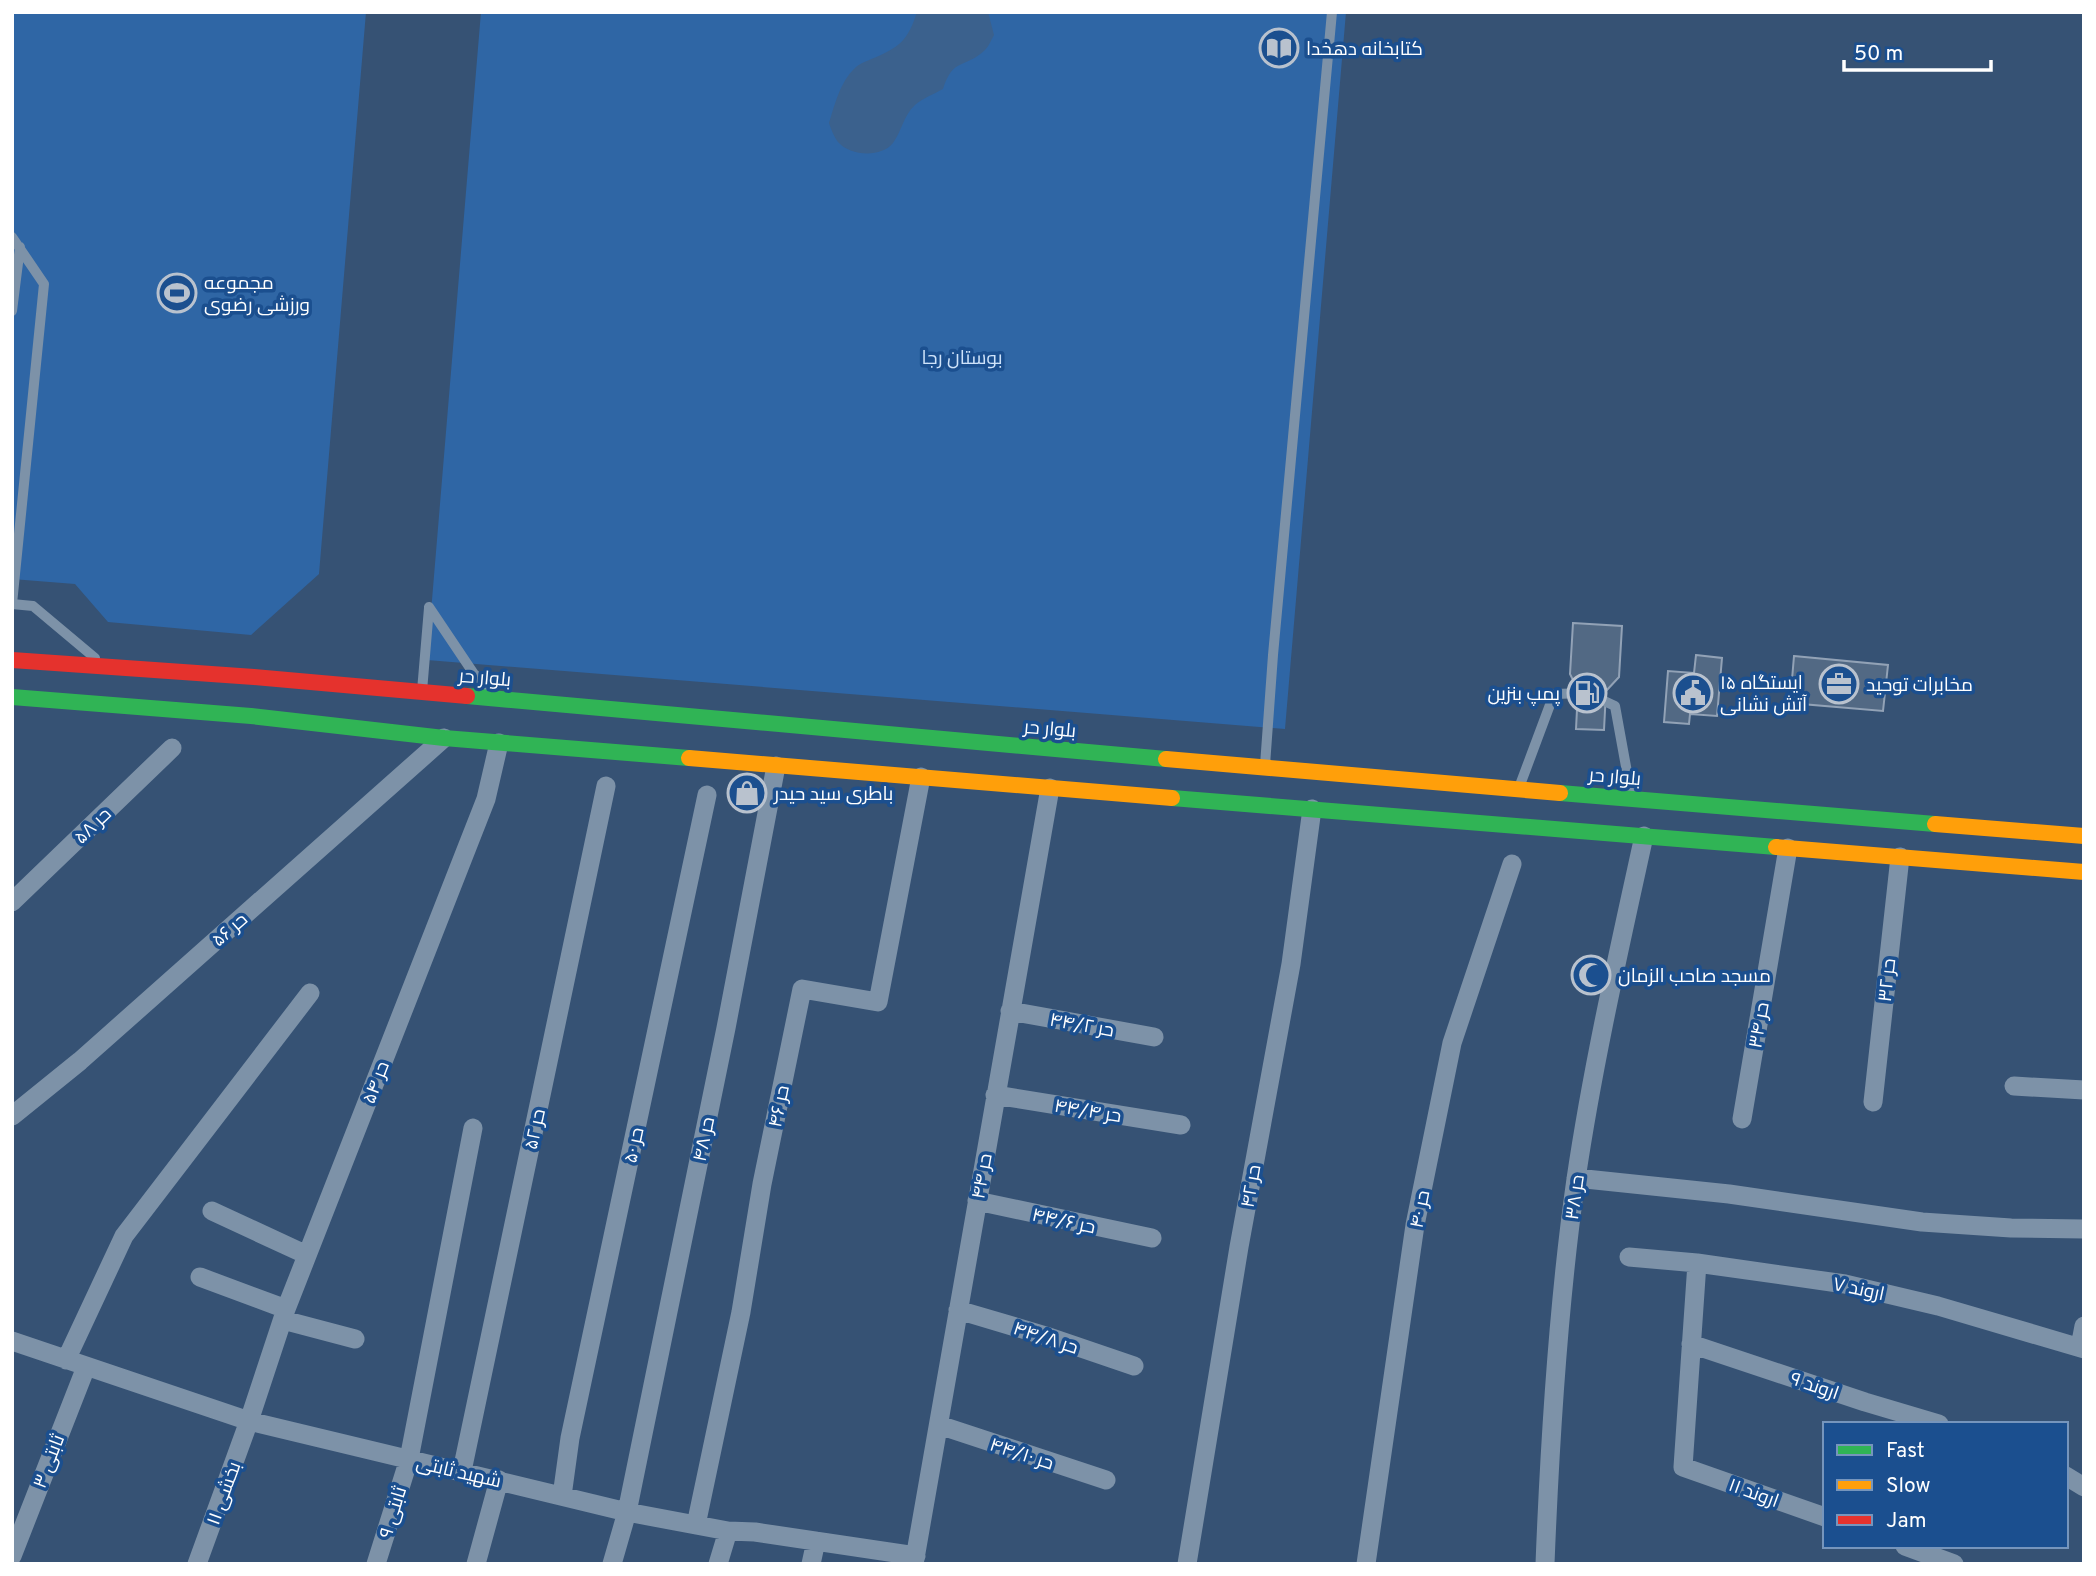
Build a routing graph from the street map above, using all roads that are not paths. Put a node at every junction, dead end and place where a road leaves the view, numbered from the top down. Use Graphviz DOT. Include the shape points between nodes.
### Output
graph roads {
  1 [pos="1332,12"];
  2 [pos="12,237"];
  3 [pos="20,246"];
  4 [pos="12,311"];
  5 [pos="17,516"];
  6 [pos="12,604"];
  7 [pos="12,660"];
  8 [pos="107,667"];
  9 [pos="422,692"];
  10 [pos="12,696"];
  11 [pos="253,697"];
  12 [pos="501,699"];
  13 [pos="444,738"];
  14 [pos="499,743"];
  15 [pos="172,748"];
  16 [pos="776,766"];
  17 [pos="1265,768"];
  18 [pos="921,777"];
  19 [pos="606,786"];
  20 [pos="1050,788"];
  21 [pos="1518,789"];
  22 [pos="707,795"];
  23 [pos="1631,798"];
  24 [pos="1312,809"];
  25 [pos="1644,836"];
  26 [pos="2084,836"];
  27 [pos="1788,848"];
  28 [pos="1900,857"];
  29 [pos="1512,864"];
  30 [pos="2084,872"];
  31 [pos="12,902"];
  32 [pos="310,993"];
  33 [pos="1010,1011"];
  34 [pos="1154,1037"];
  35 [pos="2014,1086"];
  36 [pos="2084,1090"];
  37 [pos="995,1094"];
  38 [pos="1873,1102"];
  39 [pos="12,1116"];
  40 [pos="1742,1119"];
  41 [pos="1181,1125"];
  42 [pos="473,1128"];
  43 [pos="1576,1178"];
  44 [pos="977,1201"];
  45 [pos="212,1211"];
  46 [pos="2084,1229"];
  47 [pos="1152,1238"];
  48 [pos="307,1255"];
  49 [pos="1629,1257"];
  50 [pos="1697,1263"];
  51 [pos="200,1277"];
  52 [pos="958,1310"];
  53 [pos="284,1315"];
  54 [pos="2084,1326"];
  55 [pos="355,1339"];
  56 [pos="12,1341"];
  57 [pos="1692,1344"];
  58 [pos="2082,1348"];
  59 [pos="66,1360"];
  60 [pos="1134,1366"];
  61 [pos="86,1367"];
  62 [pos="249,1422"];
  63 [pos="1932,1422"];
  64 [pos="939,1425"];
  65 [pos="409,1460"];
  66 [pos="463,1471"];
  67 [pos="2068,1477"];
  68 [pos="499,1480"];
  69 [pos="1106,1480"];
  70 [pos="2084,1487"];
  71 [pos="562,1496"];
  72 [pos="627,1512"];
  73 [pos="1823,1516"];
  74 [pos="696,1525"];
  75 [pos="728,1531"];
  76 [pos="816,1541"];
  77 [pos="1910,1548"];
  78 [pos="12,1556"];
  79 [pos="915,1560"];
  80 [pos="197,1564"];
  81 [pos="376,1564"];
  82 [pos="476,1564"];
  83 [pos="612,1564"];
  84 [pos="718,1564"];
  85 [pos="811,1564"];
  86 [pos="1187,1564"];
  87 [pos="1366,1564"];
  88 [pos="1545,1564"];
  89 [pos="1954,1564"];
  1 -- 17 [label="lane"];
  2 -- 3 [label="lane"];
  3 -- 4 [label="lane"];
  3 -- 5 [label="lane" via="44,284"];
  5 -- 6 [label="lane"];
  6 -- 8 [label="lane" via="33,606"];
  7 -- 8 [label="main road, بلوار حر"];
  8 -- 11 [label="main road, بلوار حر"];
  9 -- 11 [label="main road, بلوار حر"];
  9 -- 12 [label="main road, بلوار حر"];
  9 -- 12 [label="lane" via="429,607 474,674"];
  10 -- 11 [label="main road, بلوار حر"];
  11 -- 13 [label="main road, بلوار حر"];
  12 -- 17 [label="main road, بلوار حر"];
  13 -- 14 [label="main road, بلوار حر"];
  13 -- 39 [label="street, حر ۵۶"];
  14 -- 16 [label="main road, بلوار حر"];
  14 -- 48 [label="street, حر ۵۴" via="486,799"];
  15 -- 31 [label="street, حر ۵۸"];
  16 -- 18 [label="main road, بلوار حر"];
  16 -- 72 [label="street, حر ۴۸"];
  17 -- 21 [label="main road, بلوار حر"];
  18 -- 20 [label="main road, بلوار حر"];
  18 -- 74 [label="street, حر ۴۶" via="878,1002 802,989"];
  19 -- 66 [label="street, حر ۵۲"];
  20 -- 24 [label="main road, بلوار حر"];
  20 -- 33 [label="street, حر ۴۴"];
  21 -- 23 [label="main road, بلوار حر"];
  21 -- 23 [label="lane" via="1554,694 1587,693 1615,706"];
  22 -- 71 [label="street, حر ۵۰" via="570,1437"];
  23 -- 26 [label="main road, بلوار حر"];
  24 -- 25 [label="main road, بلوار حر"];
  24 -- 86 [label="street, حر ۴۲" via="1291,964"];
  25 -- 27 [label="main road, بلوار حر"];
  25 -- 43 [label="street, حر ۳۸" via="1610,988"];
  27 -- 28 [label="main road, بلوار حر"];
  27 -- 40 [label="street, حر ۳۴"];
  28 -- 30 [label="main road, بلوار حر"];
  28 -- 38 [label="street, حر ۳۲"];
  29 -- 87 [label="street, حر ۴۰" via="1452,1043 1415,1225"];
  32 -- 59 [label="street" via="124,1236"];
  33 -- 34 [label="street, حر ۴۴/۲"];
  33 -- 37 [label="street, حر ۴۴"];
  35 -- 36 [label="street"];
  37 -- 41 [label="street, حر ۴۴/۴"];
  37 -- 44 [label="street, حر ۴۴"];
  42 -- 65 [label="street, ثابتی ۹"];
  43 -- 46 [label="street" via="1922,1222"];
  43 -- 88 [label="street, حر ۳۸"];
  44 -- 47 [label="street, حر ۴۴/۶"];
  44 -- 52 [label="street, حر ۴۴"];
  45 -- 48 [label="street"];
  48 -- 53 [label="street, حر ۵۴"];
  49 -- 50 [label="street, اروند ۷"];
  50 -- 57 [label="street"];
  50 -- 58 [label="street, اروند ۷" via="1845,1284"];
  51 -- 53 [label="street"];
  52 -- 60 [label="street, حر ۴۴/۸"];
  52 -- 64 [label="street, حر ۴۴"];
  53 -- 55 [label="street"];
  53 -- 62 [label="street, حر ۵۴"];
  54 -- 58 [label="street"];
  56 -- 59 [label="street, شهید ثابتی"];
  57 -- 63 [label="street, اروند ۹"];
  57 -- 73 [label="street, اروند ۱۱" via="1683,1467"];
  59 -- 61 [label="street, شهید ثابتی"];
  61 -- 62 [label="street, شهید ثابتی"];
  61 -- 78 [label="street, ثابتی ۳"];
  62 -- 65 [label="street, شهید ثابتی"];
  62 -- 80 [label="street, بخشی ۱۱"];
  64 -- 69 [label="street, حر ۴۴/۱۰"];
  64 -- 79 [label="street, حر ۴۴"];
  65 -- 66 [label="street, شهید ثابتی"];
  65 -- 81 [label="street, ثابتی ۹"];
  66 -- 68 [label="street, شهید ثابتی"];
  67 -- 70 [label="street"];
  68 -- 71 [label="street, شهید ثابتی"];
  68 -- 82 [label="street"];
  71 -- 72 [label="street, شهید ثابتی"];
  72 -- 74 [label="street, شهید ثابتی"];
  72 -- 83 [label="street, حر ۴۸"];
  74 -- 75 [label="street, شهید ثابتی"];
  75 -- 76 [label="street, شهید ثابتی"];
  75 -- 84 [label="street"];
  76 -- 79 [label="street, شهید ثابتی"];
  76 -- 85 [label="street"];
  77 -- 89 [label="street"];
}
